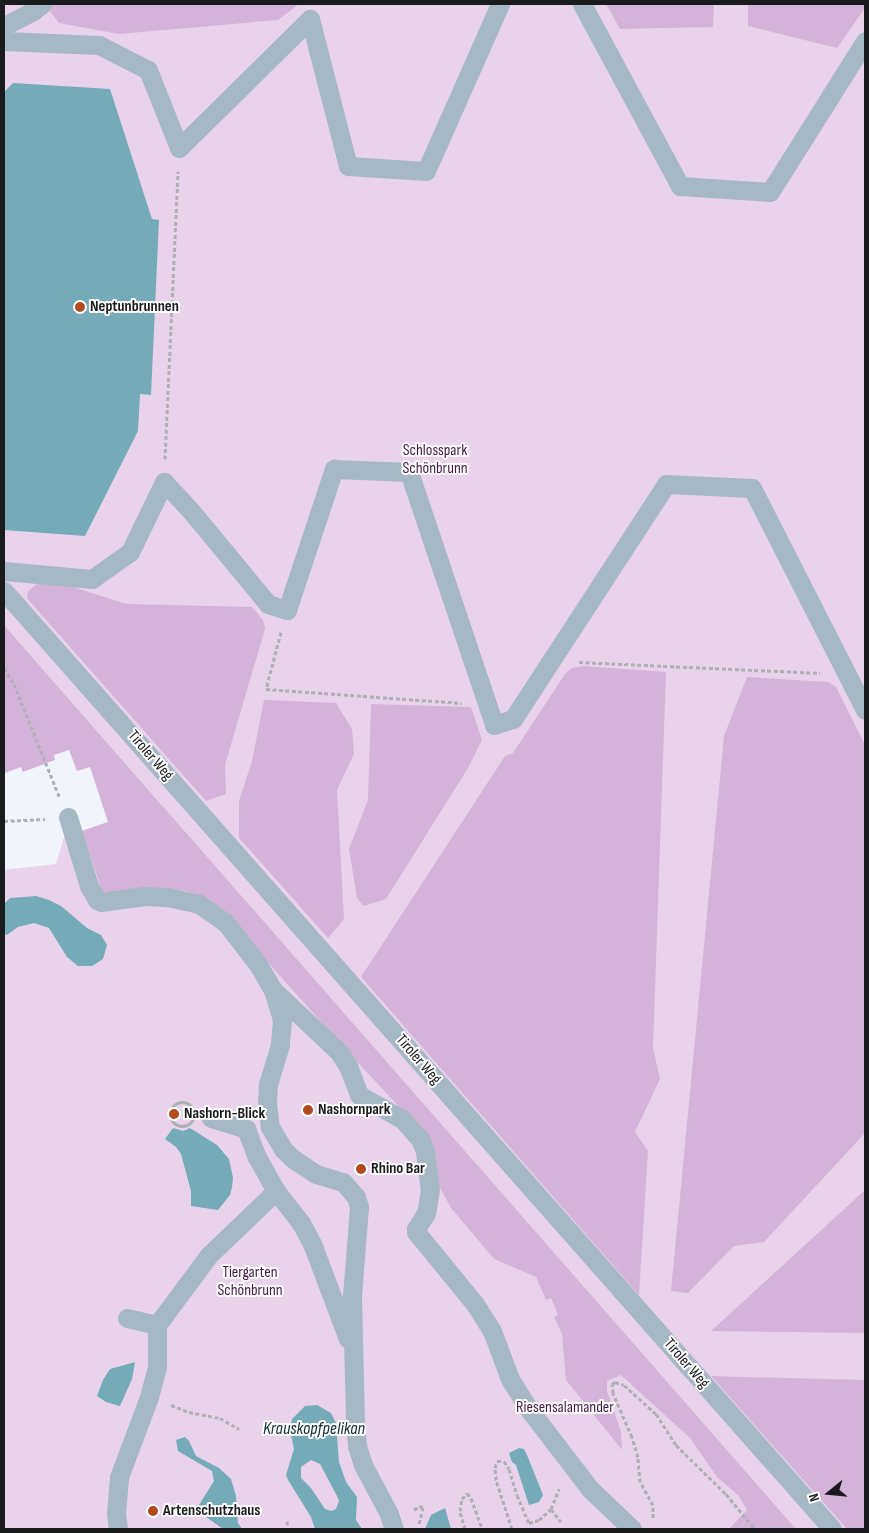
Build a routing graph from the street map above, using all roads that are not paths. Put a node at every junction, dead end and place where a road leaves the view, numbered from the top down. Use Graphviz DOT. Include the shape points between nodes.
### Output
graph roads {
  1 [pos="42,4"];
  2 [pos="500,4"];
  3 [pos="582,4"];
  4 [pos="4,26"];
  5 [pos="4,41"];
  6 [pos="865,41"];
  7 [pos="4,571"];
  8 [pos="4,591"];
  9 [pos="865,710"];
  10 [pos="68,817"];
  11 [pos="274,990"];
  12 [pos="210,1118"];
  13 [pos="276,1191"];
  14 [pos="127,1318"];
  15 [pos="158,1325"];
  16 [pos="352,1348"];
  17 [pos="118,1529"];
  18 [pos="394,1529"];
  19 [pos="632,1529"];
  20 [pos="832,1529"];
  1 -- 4 [label="street"];
  2 -- 5 [label="street" via="426,171 348,166 310,19 180,148 148,70 99,45"];
  3 -- 6 [label="street" via="680,186 770,192"];
  7 -- 9 [label="street" via="92,579 130,552 164,482 268,604 287,610 334,469 409,472 494,725 513,719 666,484 752,488"];
  8 -- 20 [label="street, Tiroler Weg"];
  10 -- 11 [label="street" via="96,900 167,896 199,904 226,924"];
  11 -- 16 [label="street" via="282,1020 280,1044 268,1084 270,1127 292,1158 316,1174 344,1182 356,1197 359,1207 352,1296"];
  11 -- 19 [label="street" via="339,1052 359,1095 402,1119 420,1139 425,1151 430,1189 426,1213 416,1232 475,1304 492,1331 510,1379 536,1419 590,1489"];
  12 -- 13 [label="street" via="246,1129"];
  13 -- 15 [label="street" via="209,1255"];
  13 -- 16 [label="street" via="301,1223 313,1246"];
  14 -- 15 [label="street"];
  15 -- 17 [label="street" via="156,1367 149,1397 119,1477"];
  16 -- 18 [label="street" via="357,1446"];
}
